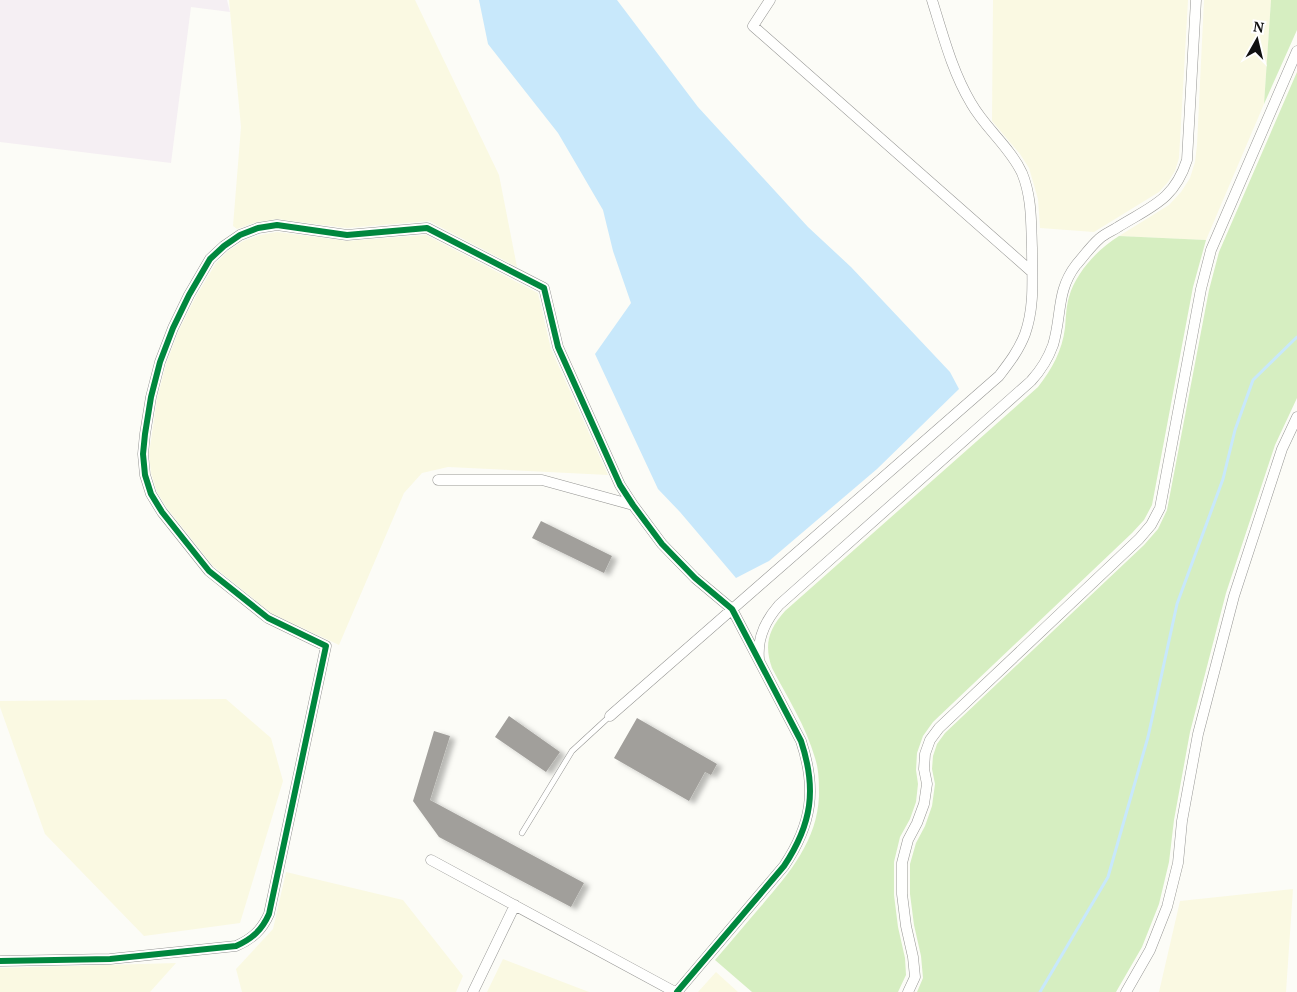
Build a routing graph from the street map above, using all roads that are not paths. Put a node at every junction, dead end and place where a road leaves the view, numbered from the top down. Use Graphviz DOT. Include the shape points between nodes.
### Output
graph roads {
  1 [pos="770,0"];
  2 [pos="932,0"];
  3 [pos="1196,0"];
  4 [pos="1297,51"];
  5 [pos="1032,272"];
  6 [pos="1297,417"];
  7 [pos="438,480"];
  8 [pos="633,506"];
  9 [pos="732,609"];
  10 [pos="760,663"];
  11 [pos="610,716"];
  12 [pos="522,833"];
  13 [pos="431,860"];
  14 [pos="515,905"];
  15 [pos="0,961"];
  16 [pos="473,992"];
  17 [pos="676,992"];
  18 [pos="908,992"];
  19 [pos="1126,992"];
  1 -- 5 [label="street" via="753,26"];
  2 -- 5 [label="street" via="948,52 966,94 986,126 1014,159 1027,186"];
  3 -- 10 [label="street" via="1187,160 1174,187 1164,198 1099,238 1075,266 1060,297 1054,343 1041,370 1031,381 772,612 760,637"];
  4 -- 18 [label="street" via="1211,250 1160,508 1151,525 930,740 925,754 927,784 924,804 902,863 903,902 915,977"];
  5 -- 9 [label="street" via="1031,312 1024,336 1014,357 998,376"];
  6 -- 19 [label="street" via="1282,449 1234,596 1198,734 1178,863 1167,907 1150,950"];
  7 -- 8 [label="street" via="542,480"];
  8 -- 9 [label="street" via="678,562"];
  8 -- 15 [label="street" via="620,485 558,347 544,288 427,228 347,235 277,226 258,228 224,246 210,259 173,328 151,398 142,454 151,494 209,571 268,618 326,646 269,914 256,934 236,946 110,958"];
  9 -- 10 [label="street"];
  9 -- 11 [label="street"];
  10 -- 17 [label="street" via="801,741 808,762 811,791 805,827 784,866"];
  11 -- 12 [label="lane" via="572,751"];
  13 -- 14 [label="street"];
  14 -- 16 [label="street"];
  14 -- 17 [label="street"];
}
